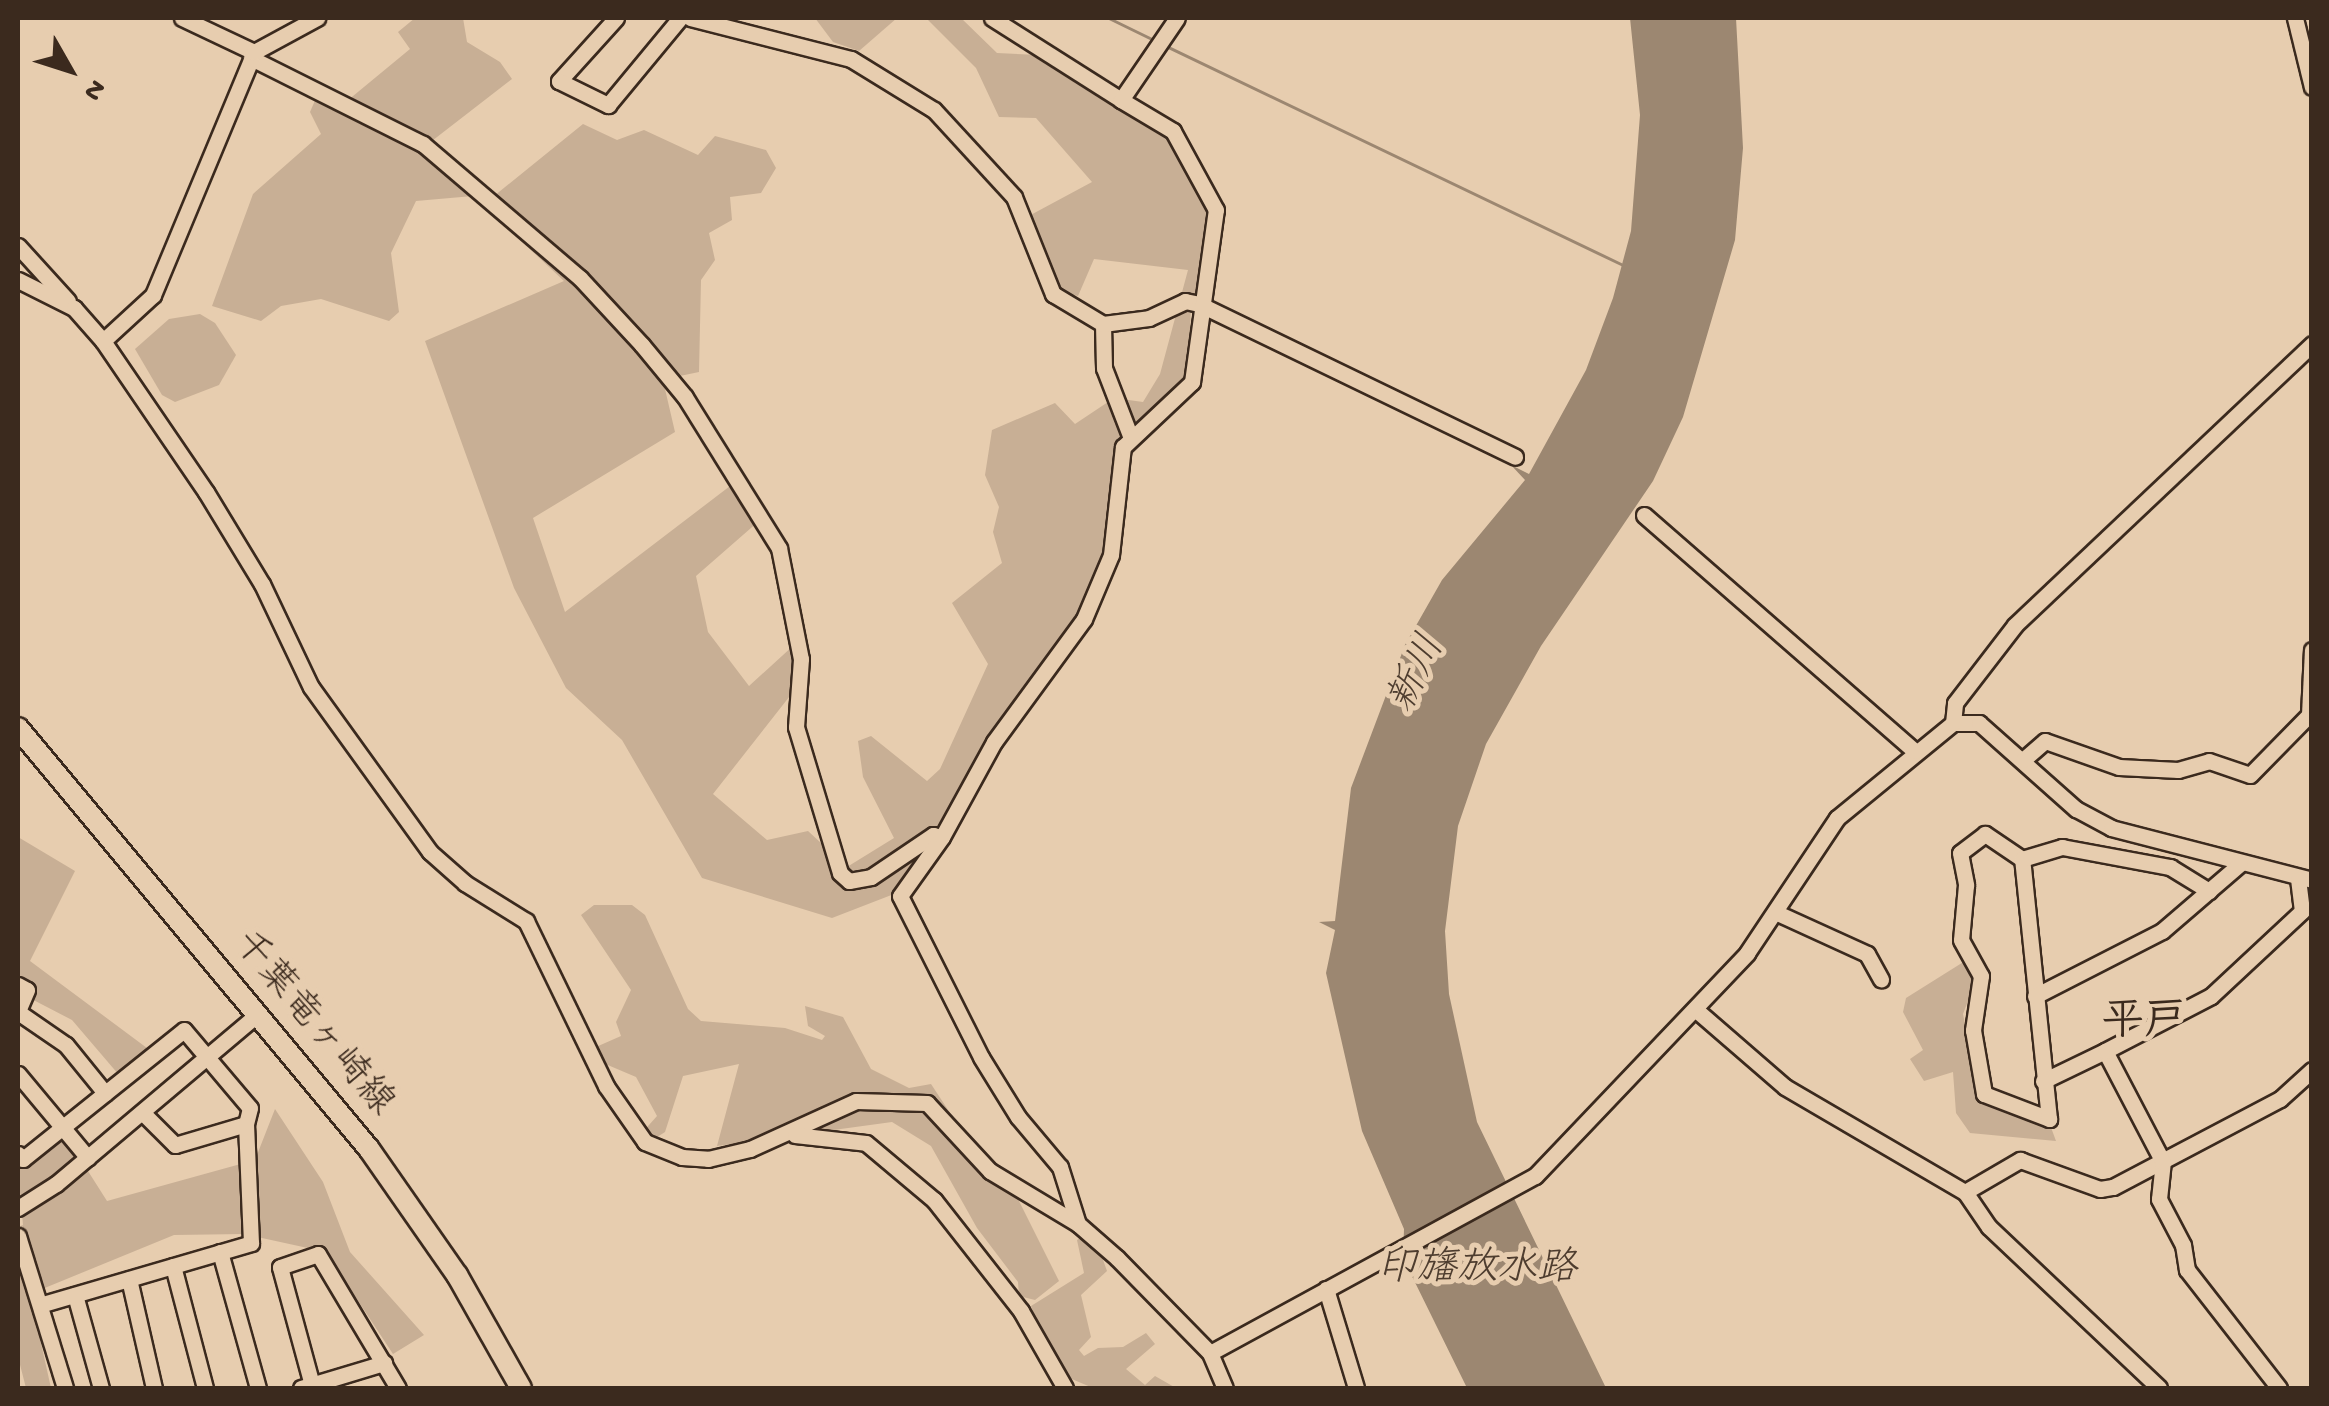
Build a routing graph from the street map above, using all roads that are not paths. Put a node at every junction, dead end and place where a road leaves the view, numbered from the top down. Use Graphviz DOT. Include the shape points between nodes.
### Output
graph roads {
  1 [pos="182,18"];
  2 [pos="317,18"];
  3 [pos="616,18"];
  4 [pos="680,18"];
  5 [pos="690,18"];
  6 [pos="992,18"];
  7 [pos="1177,18"];
  8 [pos="2295,18"];
  9 [pos="253,55"];
  10 [pos="2312,87"];
  11 [pos="1121,100"];
  12 [pos="18,246"];
  13 [pos="18,280"];
  14 [pos="1199,304"];
  15 [pos="74,308"];
  16 [pos="1103,324"];
  17 [pos="103,341"];
  18 [pos="2309,351"];
  19 [pos="1131,438"];
  20 [pos="1515,458"];
  21 [pos="1644,515"];
  22 [pos="2312,650"];
  23 [pos="1953,722"];
  24 [pos="18,728"];
  25 [pos="1915,751"];
  26 [pos="2023,760"];
  27 [pos="942,837"];
  28 [pos="2022,860"];
  29 [pos="2240,864"];
  30 [pos="2305,880"];
  31 [pos="2209,891"];
  32 [pos="1775,912"];
  33 [pos="1881,979"];
  34 [pos="18,984"];
  35 [pos="2035,996"];
  36 [pos="1695,1009"];
  37 [pos="18,1012"];
  38 [pos="257,1015"];
  39 [pos="2106,1051"];
  40 [pos="208,1060"];
  41 [pos="2312,1070"];
  42 [pos="18,1074"];
  43 [pos="2043,1081"];
  44 [pos="105,1092"];
  45 [pos="143,1113"];
  46 [pos="246,1124"];
  47 [pos="64,1126"];
  48 [pos="776,1137"];
  49 [pos="18,1154"];
  50 [pos="88,1158"];
  51 [pos="2163,1162"];
  52 [pos="1965,1192"];
  53 [pos="18,1208"];
  54 [pos="1078,1224"];
  55 [pos="18,1236"];
  56 [pos="220,1252"];
  57 [pos="173,1266"];
  58 [pos="129,1279"];
  59 [pos="1326,1289"];
  60 [pos="75,1294"];
  61 [pos="43,1304"];
  62 [pos="1210,1353"];
  63 [pos="384,1364"];
  64 [pos="306,1387"];
  65 [pos="65,1388"];
  66 [pos="101,1388"];
  67 [pos="154,1388"];
  68 [pos="205,1388"];
  69 [pos="258,1388"];
  70 [pos="398,1388"];
  71 [pos="521,1388"];
  72 [pos="1064,1388"];
  73 [pos="1225,1388"];
  74 [pos="1356,1388"];
  75 [pos="2159,1388"];
  76 [pos="2279,1388"];
  1 -- 9 [label="street"];
  2 -- 9 [label="street"];
  3 -- 4 [label="street" via="559,81 608,105"];
  5 -- 16 [label="street" via="851,59 906,87 970,144 1014,197 1053,294"];
  6 -- 11 [label="street"];
  7 -- 11 [label="street"];
  8 -- 10 [label="street"];
  9 -- 17 [label="street" via="153,295"];
  9 -- 27 [label="street" via="423,144 580,278 685,397 779,548 800,659 796,727 840,874 859,882 933,835"];
  11 -- 14 [label="street" via="1173,131 1216,210 1211,280"];
  12 -- 15 [label="street"];
  13 -- 15 [label="street"];
  14 -- 16 [label="street" via="1185,301 1149,318"];
  14 -- 19 [label="street" via="1200,355 1192,382"];
  14 -- 20 [label="street"];
  15 -- 17 [label="street"];
  16 -- 19 [label="street" via="1104,368"];
  17 -- 48 [label="street" via="262,584 311,687 430,852 465,884 514,910 544,946 644,1142 708,1159"];
  18 -- 23 [label="street" via="2015,626 1954,703"];
  19 -- 27 [label="street" via="1123,447 1111,555 1084,619 994,742"];
  21 -- 25 [label="street"];
  22 -- 26 [label="street" via="2310,714 2250,775 2208,761 2178,770 2120,767 2045,741"];
  23 -- 25 [label="street"];
  23 -- 26 [label="street" via="1979,723"];
  24 -- 38 [label="main road, 千葉竜ヶ崎線"];
  25 -- 32 [label="street" via="1837,818"];
  26 -- 29 [label="street" via="2076,809 2111,828"];
  27 -- 54 [label="street" via="904,886 902,904 982,1058 1018,1117 1060,1167"];
  28 -- 31 [label="street" via="2062,847 2170,867"];
  28 -- 35 [label="street"];
  28 -- 43 [label="street" via="1985,834 1960,853 1966,885 1961,940 1981,976 1973,1030 1984,1094 2049,1119"];
  29 -- 30 [label="street"];
  29 -- 31 [label="street"];
  30 -- 39 [label="street" via="2302,911 2211,996"];
  31 -- 35 [label="street" via="2162,931"];
  32 -- 33 [label="street" via="1868,954"];
  32 -- 36 [label="street"];
  34 -- 37 [label="street" via="27,990"];
  35 -- 43 [label="street"];
  36 -- 52 [label="street" via="1785,1087"];
  36 -- 59 [label="street" via="1522,1186"];
  37 -- 44 [label="street" via="66,1045"];
  38 -- 40 [label="street"];
  38 -- 71 [label="main road, 千葉竜ヶ崎線" via="434,1240"];
  39 -- 43 [label="street"];
  39 -- 51 [label="street"];
  40 -- 44 [label="street" via="184,1030"];
  40 -- 45 [label="street"];
  40 -- 46 [label="street" via="250,1108"];
  41 -- 51 [label="street" via="2280,1099"];
  42 -- 47 [label="street"];
  44 -- 47 [label="street"];
  45 -- 46 [label="street" via="175,1145"];
  45 -- 50 [label="street"];
  46 -- 56 [label="street" via="251,1243"];
  47 -- 49 [label="street" via="23,1160"];
  47 -- 50 [label="street"];
  48 -- 54 [label="street" via="856,1102 927,1103 990,1171"];
  48 -- 72 [label="street" via="838,1136 866,1143 899,1168 934,1200 1021,1310"];
  50 -- 53 [label="street"];
  51 -- 52 [label="street" via="2100,1189 2020,1160"];
  51 -- 76 [label="street" via="2159,1199 2184,1245 2188,1270"];
  52 -- 75 [label="street" via="1989,1227"];
  54 -- 62 [label="street" via="1162,1298"];
  55 -- 61 [label="street"];
  56 -- 57 [label="street"];
  56 -- 69 [label="street"];
  57 -- 58 [label="street"];
  57 -- 68 [label="street"];
  58 -- 60 [label="street"];
  58 -- 67 [label="street"];
  59 -- 62 [label="street"];
  59 -- 74 [label="street"];
  60 -- 61 [label="street"];
  60 -- 66 [label="street"];
  61 -- 65 [label="street"];
  62 -- 73 [label="street"];
  63 -- 64 [label="street"];
  63 -- 64 [label="street" via="318,1254 280,1268"];
  63 -- 70 [label="street"];
}
